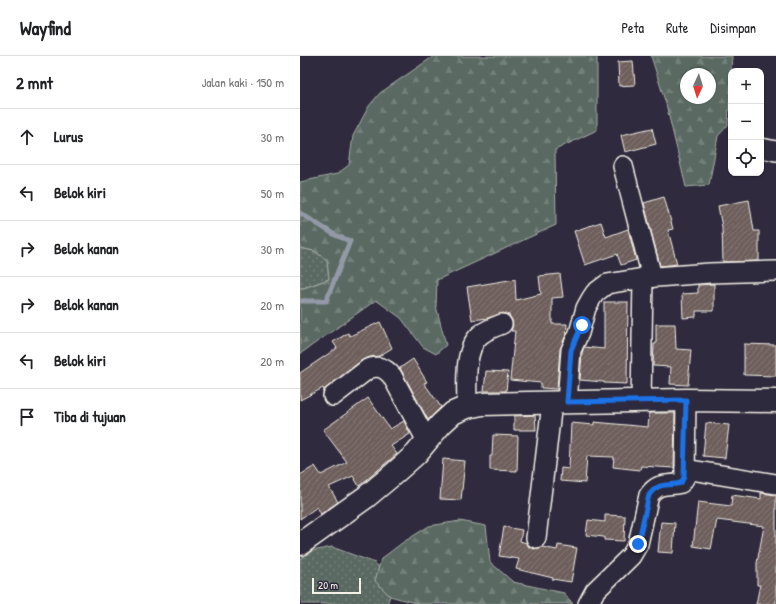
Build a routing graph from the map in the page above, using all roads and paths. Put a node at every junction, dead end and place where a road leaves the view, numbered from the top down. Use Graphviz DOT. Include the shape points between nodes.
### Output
graph roads {
  1 [pos="764,149"];
  2 [pos="776,151"];
  3 [pos="623,166"];
  4 [pos="776,271"];
  5 [pos="647,278"];
  6 [pos="502,324"];
  7 [pos="333,396"];
  8 [pos="686,400"];
  9 [pos="641,401"];
  10 [pos="776,401"];
  11 [pos="560,403"];
  12 [pos="467,407"];
  13 [pos="427,441"];
  14 [pos="685,469"];
  15 [pos="776,484"];
  16 [pos="536,538"];
  17 [pos="300,544"];
  18 [pos="588,604"];
  1 -- 2 [label="street"];
  3 -- 5 [label="street"];
  4 -- 5 [label="street" via="710,272"];
  5 -- 9 [label="street"];
  5 -- 11 [label="street" via="607,284 590,298 571,350"];
  6 -- 12 [label="street" via="481,334 470,350 467,366"];
  7 -- 13 [label="street" via="368,369 375,367 386,370 392,376"];
  8 -- 9 [label="street"];
  8 -- 10 [label="street"];
  8 -- 14 [label="street"];
  9 -- 11 [label="street"];
  11 -- 12 [label="street" via="482,404"];
  11 -- 16 [label="street"];
  12 -- 13 [label="street" via="445,421"];
  13 -- 17 [label="street" via="416,454 366,497"];
  14 -- 15 [label="street"];
  14 -- 18 [label="street" via="681,483 654,488 649,495 638,544 631,556 595,591"];
}
